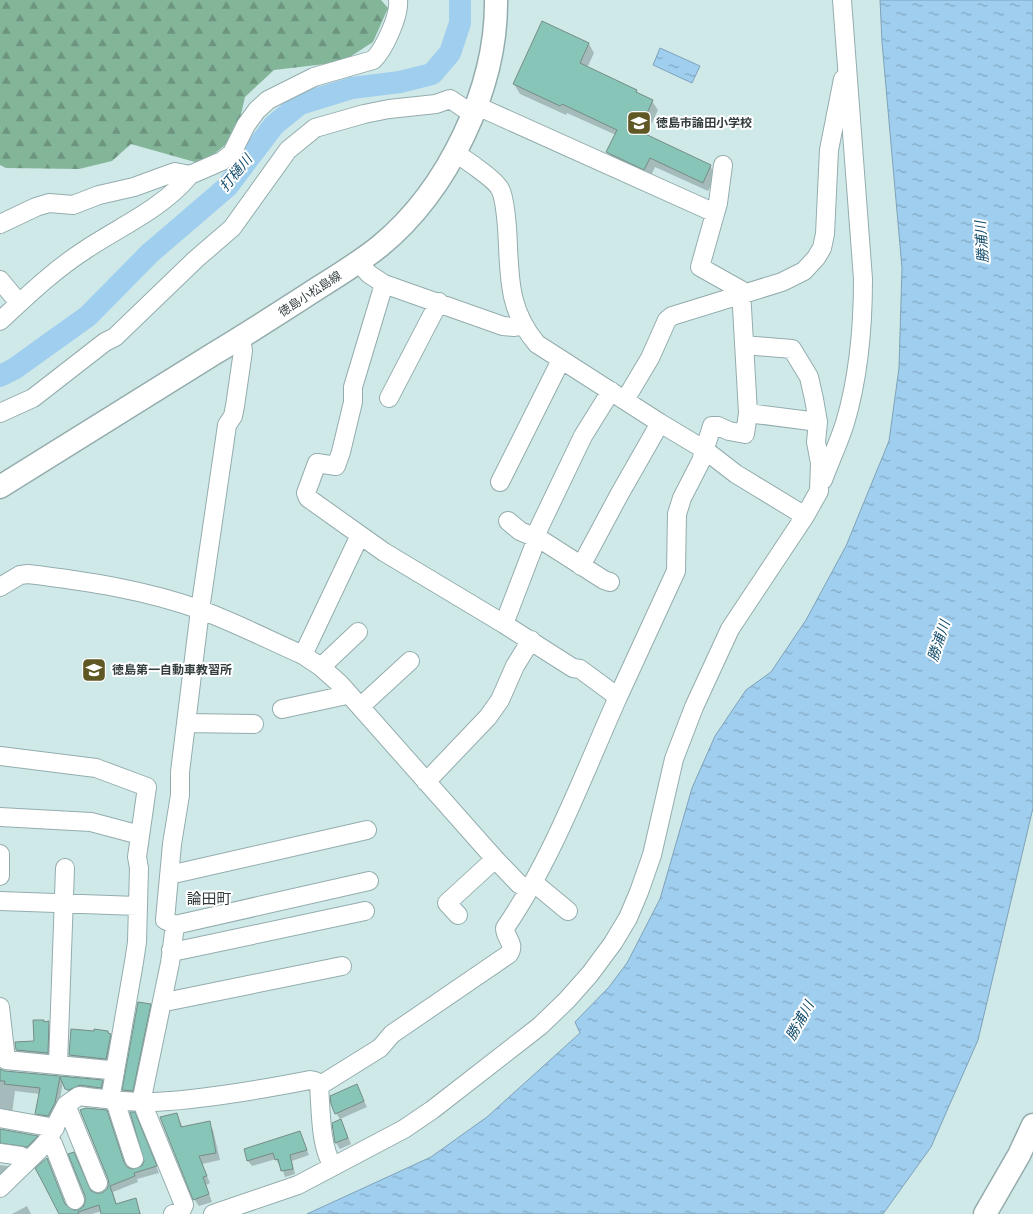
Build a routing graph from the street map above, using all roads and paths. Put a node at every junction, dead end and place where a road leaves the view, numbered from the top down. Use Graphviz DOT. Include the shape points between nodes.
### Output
graph roads {
  1 [pos="398,0"];
  2 [pos="496,0"];
  3 [pos="842,0"];
  4 [pos="848,72"];
  5 [pos="475,111"];
  6 [pos="455,153"];
  7 [pos="723,165"];
  8 [pos="190,175"];
  9 [pos="715,213"];
  10 [pos="0,224"];
  11 [pos="358,262"];
  12 [pos="0,280"];
  13 [pos="384,284"];
  14 [pos="741,295"];
  15 [pos="439,302"];
  16 [pos="19,303"];
  17 [pos="0,321"];
  18 [pos="523,325"];
  19 [pos="241,338"];
  20 [pos="744,345"];
  21 [pos="561,360"];
  22 [pos="618,396"];
  23 [pos="389,398"];
  24 [pos="0,413"];
  25 [pos="748,413"];
  26 [pos="818,422"];
  27 [pos="660,423"];
  28 [pos="705,450"];
  29 [pos="500,482"];
  30 [pos="0,487"];
  31 [pos="819,491"];
  32 [pos="802,514"];
  33 [pos="508,522"];
  34 [pos="360,535"];
  35 [pos="537,538"];
  36 [pos="581,566"];
  37 [pos="610,582"];
  38 [pos="0,587"];
  39 [pos="200,610"];
  40 [pos="504,624"];
  41 [pos="358,632"];
  42 [pos="531,640"];
  43 [pos="303,655"];
  44 [pos="410,661"];
  45 [pos="321,667"];
  46 [pos="347,693"];
  47 [pos="618,697"];
  48 [pos="360,707"];
  49 [pos="282,709"];
  50 [pos="187,723"];
  51 [pos="254,724"];
  52 [pos="0,756"];
  53 [pos="426,782"];
  54 [pos="0,817"];
  55 [pos="367,830"];
  56 [pos="140,835"];
  57 [pos="0,854"];
  58 [pos="495,859"];
  59 [pos="65,868"];
  60 [pos="171,873"];
  61 [pos="0,876"];
  62 [pos="369,881"];
  63 [pos="531,886"];
  64 [pos="0,901"];
  65 [pos="62,903"];
  66 [pos="137,906"];
  67 [pos="366,911"];
  68 [pos="568,911"];
  69 [pos="458,915"];
  70 [pos="174,924"];
  71 [pos="171,950"];
  72 [pos="342,966"];
  73 [pos="163,999"];
  74 [pos="0,1007"];
  75 [pos="58,1065"];
  76 [pos="115,1072"];
  77 [pos="318,1086"];
  78 [pos="113,1100"];
  79 [pos="143,1101"];
  80 [pos="66,1105"];
  81 [pos="0,1118"];
  82 [pos="1033,1126"];
  83 [pos="52,1134"];
  84 [pos="0,1153"];
  85 [pos="28,1160"];
  86 [pos="134,1160"];
  87 [pos="333,1166"];
  88 [pos="98,1183"];
  89 [pos="0,1188"];
  90 [pos="75,1200"];
  91 [pos="988,1212"];
  92 [pos="173,1214"];
  93 [pos="213,1214"];
  1 -- 8 [label="street" via="390,32 380,54 373,60 314,77 268,100 257,110 232,152 222,162"];
  2 -- 5 [label="main road, 徳島小松島線" via="494,43"];
  3 -- 4 [label="street"];
  4 -- 14 [label="street" via="842,81 829,150 822,248 804,271"];
  4 -- 31 [label="street" via="863,279 863,323 852,395"];
  5 -- 6 [label="main road, 徳島小松島線"];
  5 -- 9 [label="street"];
  5 -- 24 [label="street" via="450,99 436,104 364,114 315,128 288,150 232,228 115,337 104,342 34,398"];
  6 -- 11 [label="main road, 徳島小松島線" via="427,196 398,229"];
  6 -- 18 [label="street" via="501,190 513,298"];
  7 -- 9 [label="street"];
  8 -- 10 [label="street" via="175,172 73,205 49,203"];
  8 -- 16 [label="street" via="180,188 135,221 85,250"];
  9 -- 14 [label="street" via="700,267 741,290"];
  11 -- 13 [label="street"];
  11 -- 19 [label="main road, 徳島小松島線"];
  12 -- 16 [label="street"];
  13 -- 15 [label="street"];
  13 -- 34 [label="street" via="353,387 353,402 336,466 317,463 306,493 308,498"];
  14 -- 20 [label="street"];
  14 -- 22 [label="street" via="697,307 667,320 650,358"];
  15 -- 18 [label="street" via="503,326"];
  15 -- 23 [label="street"];
  16 -- 17 [label="street"];
  18 -- 21 [label="street" via="537,344"];
  19 -- 30 [label="main road, 徳島小松島線"];
  19 -- 39 [label="street" via="243,351 235,406 226,432"];
  20 -- 25 [label="street"];
  20 -- 26 [label="street" via="792,349 809,377"];
  21 -- 22 [label="street"];
  21 -- 29 [label="street"];
  22 -- 27 [label="street"];
  22 -- 35 [label="street" via="583,436"];
  25 -- 26 [label="street"];
  25 -- 28 [label="street" via="745,434 712,426"];
  26 -- 31 [label="street"];
  27 -- 28 [label="street"];
  27 -- 36 [label="street"];
  28 -- 32 [label="street" via="736,474"];
  28 -- 47 [label="street" via="677,514 676,571"];
  31 -- 32 [label="street"];
  32 -- 87 [label="street" via="730,629 694,707 674,759 652,855 628,918 613,943 590,974 540,1026 404,1129"];
  33 -- 35 [label="street"];
  34 -- 40 [label="street"];
  34 -- 43 [label="street"];
  35 -- 36 [label="street"];
  35 -- 40 [label="street"];
  36 -- 37 [label="street"];
  38 -- 39 [label="street" via="28,574 110,587"];
  39 -- 43 [label="street"];
  39 -- 50 [label="street"];
  40 -- 42 [label="street"];
  41 -- 45 [label="street"];
  42 -- 47 [label="street" via="573,668 580,669"];
  42 -- 53 [label="street" via="488,717"];
  43 -- 45 [label="street"];
  44 -- 48 [label="street"];
  45 -- 46 [label="street"];
  46 -- 48 [label="street"];
  46 -- 49 [label="street"];
  47 -- 63 [label="street"];
  48 -- 53 [label="street"];
  50 -- 51 [label="street"];
  50 -- 60 [label="street"];
  52 -- 56 [label="street" via="96,768 147,787"];
  53 -- 58 [label="street"];
  54 -- 56 [label="street" via="91,822"];
  55 -- 60 [label="street"];
  56 -- 66 [label="street"];
  57 -- 61 [label="street"];
  58 -- 63 [label="street" via="519,884"];
  58 -- 69 [label="street" via="447,903"];
  59 -- 65 [label="street"];
  60 -- 70 [label="street" via="165,920"];
  62 -- 70 [label="street"];
  63 -- 68 [label="street"];
  63 -- 77 [label="street" via="505,928 512,944 509,954 392,1034 380,1048"];
  64 -- 65 [label="street"];
  65 -- 66 [label="street"];
  65 -- 75 [label="street"];
  66 -- 76 [label="street" via="137,942"];
  67 -- 71 [label="street" via="177,952"];
  70 -- 71 [label="street"];
  71 -- 73 [label="street"];
  72 -- 73 [label="street" via="170,1001"];
  73 -- 79 [label="street"];
  74 -- 75 [label="street" via="6,1060"];
  75 -- 76 [label="street"];
  76 -- 78 [label="street"];
  77 -- 79 [label="street" via="310,1080 248,1091"];
  77 -- 87 [label="street" via="324,1145"];
  78 -- 79 [label="street"];
  78 -- 80 [label="street" via="79,1096"];
  78 -- 86 [label="street"];
  79 -- 92 [label="street" via="184,1205 181,1211"];
  80 -- 83 [label="street"];
  80 -- 88 [label="street"];
  81 -- 83 [label="street"];
  82 -- 91 [label="main road"];
  83 -- 85 [label="street"];
  83 -- 90 [label="street"];
  84 -- 85 [label="street"];
  85 -- 89 [label="street"];
  87 -- 93 [label="street" via="298,1185"];
}
